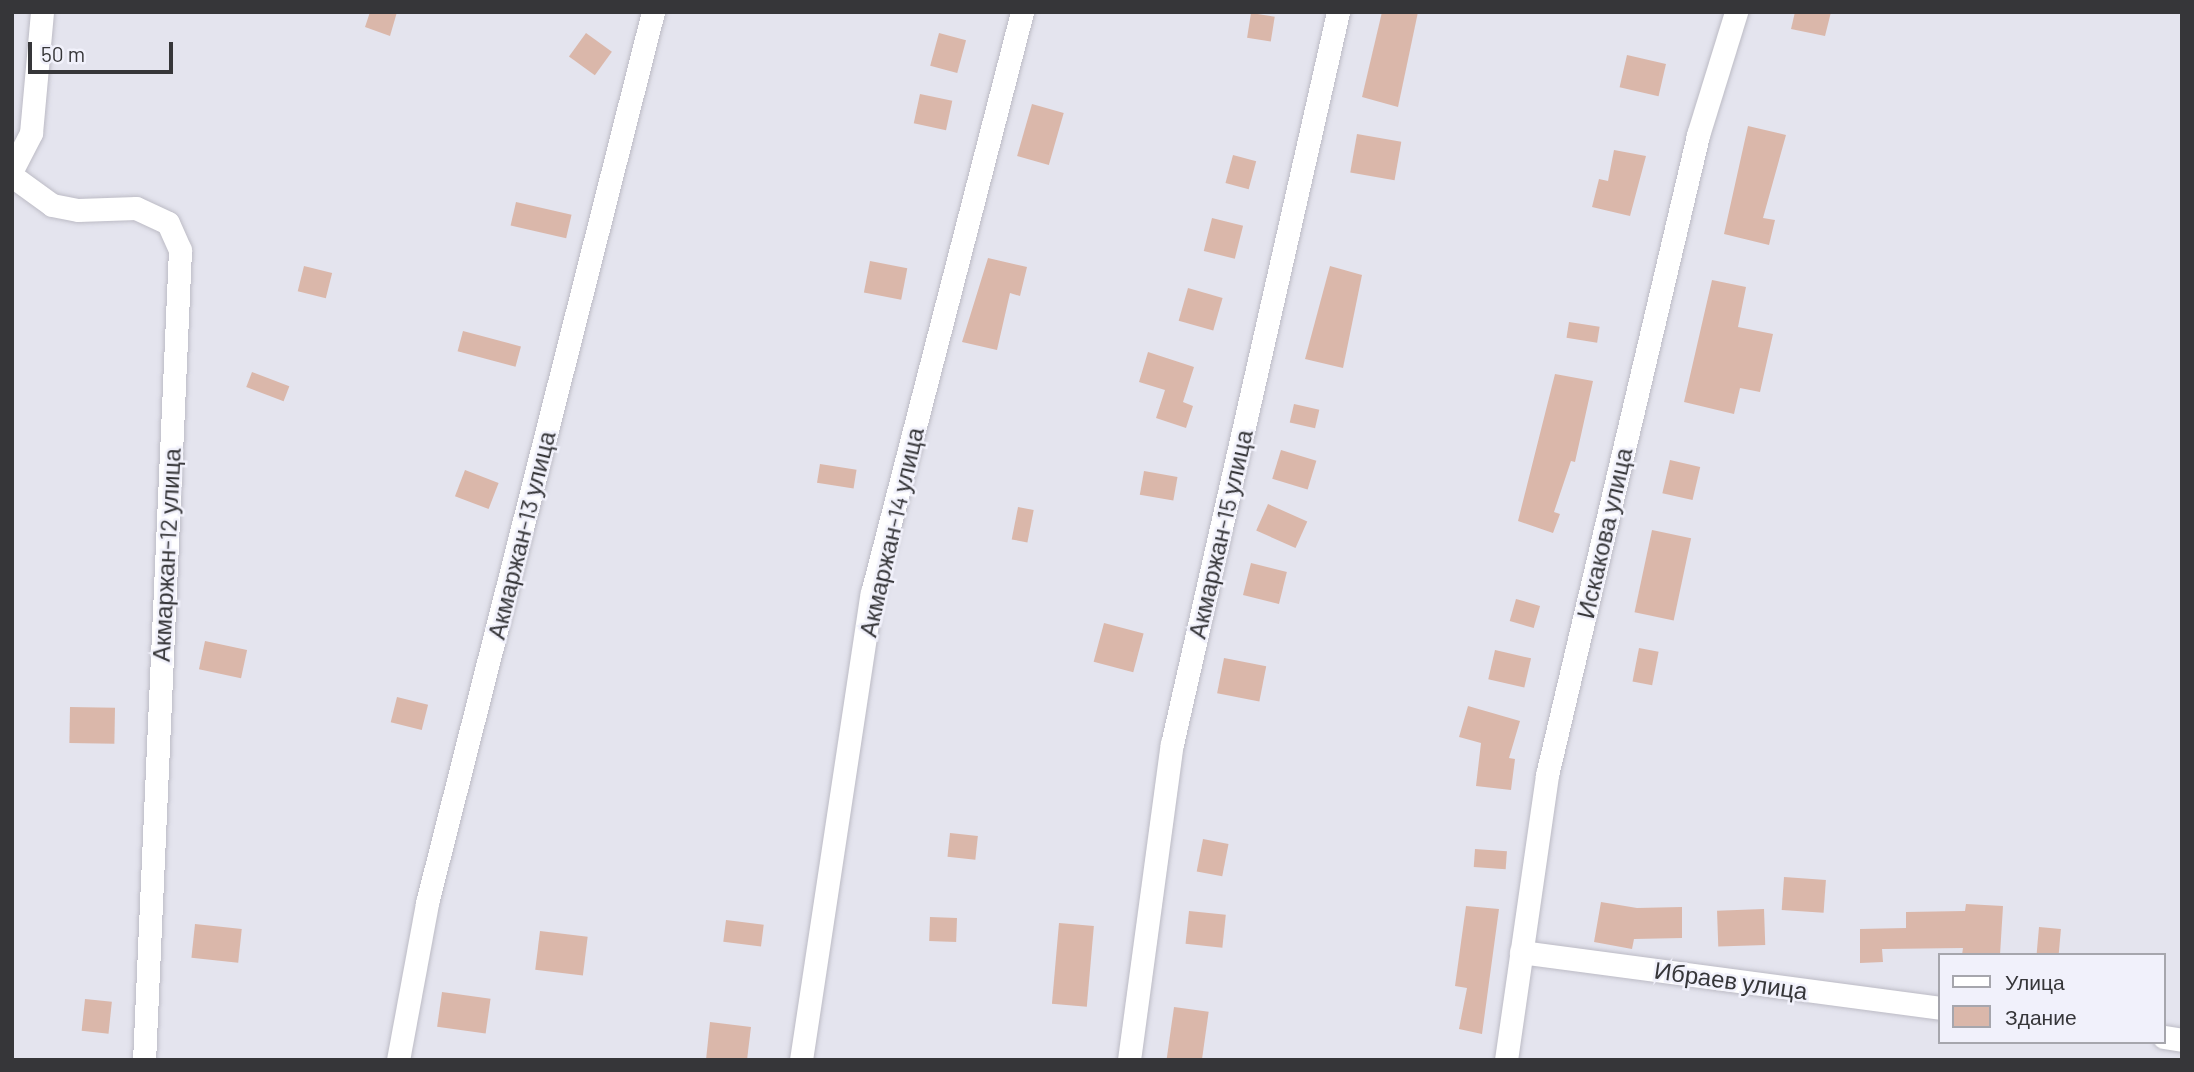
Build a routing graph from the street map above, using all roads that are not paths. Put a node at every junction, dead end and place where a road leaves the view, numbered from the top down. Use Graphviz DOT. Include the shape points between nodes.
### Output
graph roads {
  1 [pos="42,12"];
  2 [pos="653,12"];
  3 [pos="1022,12"];
  4 [pos="1338,12"];
  5 [pos="1735,12"];
  6 [pos="12,170"];
  7 [pos="12,176"];
  8 [pos="1521,952"];
  9 [pos="1938,1008"];
  10 [pos="144,1060"];
  11 [pos="398,1060"];
  12 [pos="801,1060"];
  13 [pos="1129,1060"];
  14 [pos="1506,1060"];
  1 -- 6 [label="street" via="31,134"];
  2 -- 11 [label="street, Акмаржан-13 улица" via="428,903"];
  3 -- 12 [label="street, Акмаржан-14 улица" via="872,593"];
  4 -- 13 [label="street, Акмаржан-15 улица" via="1172,744"];
  5 -- 8 [label="street, Искакова улица" via="1698,135 1547,775"];
  7 -- 10 [label="street, Акмаржан-12 улица" via="52,205 78,210 136,208 167,223 180,250"];
  8 -- 9 [label="street, Ибраев улица"];
  8 -- 14 [label="street, Искакова улица"];
}
